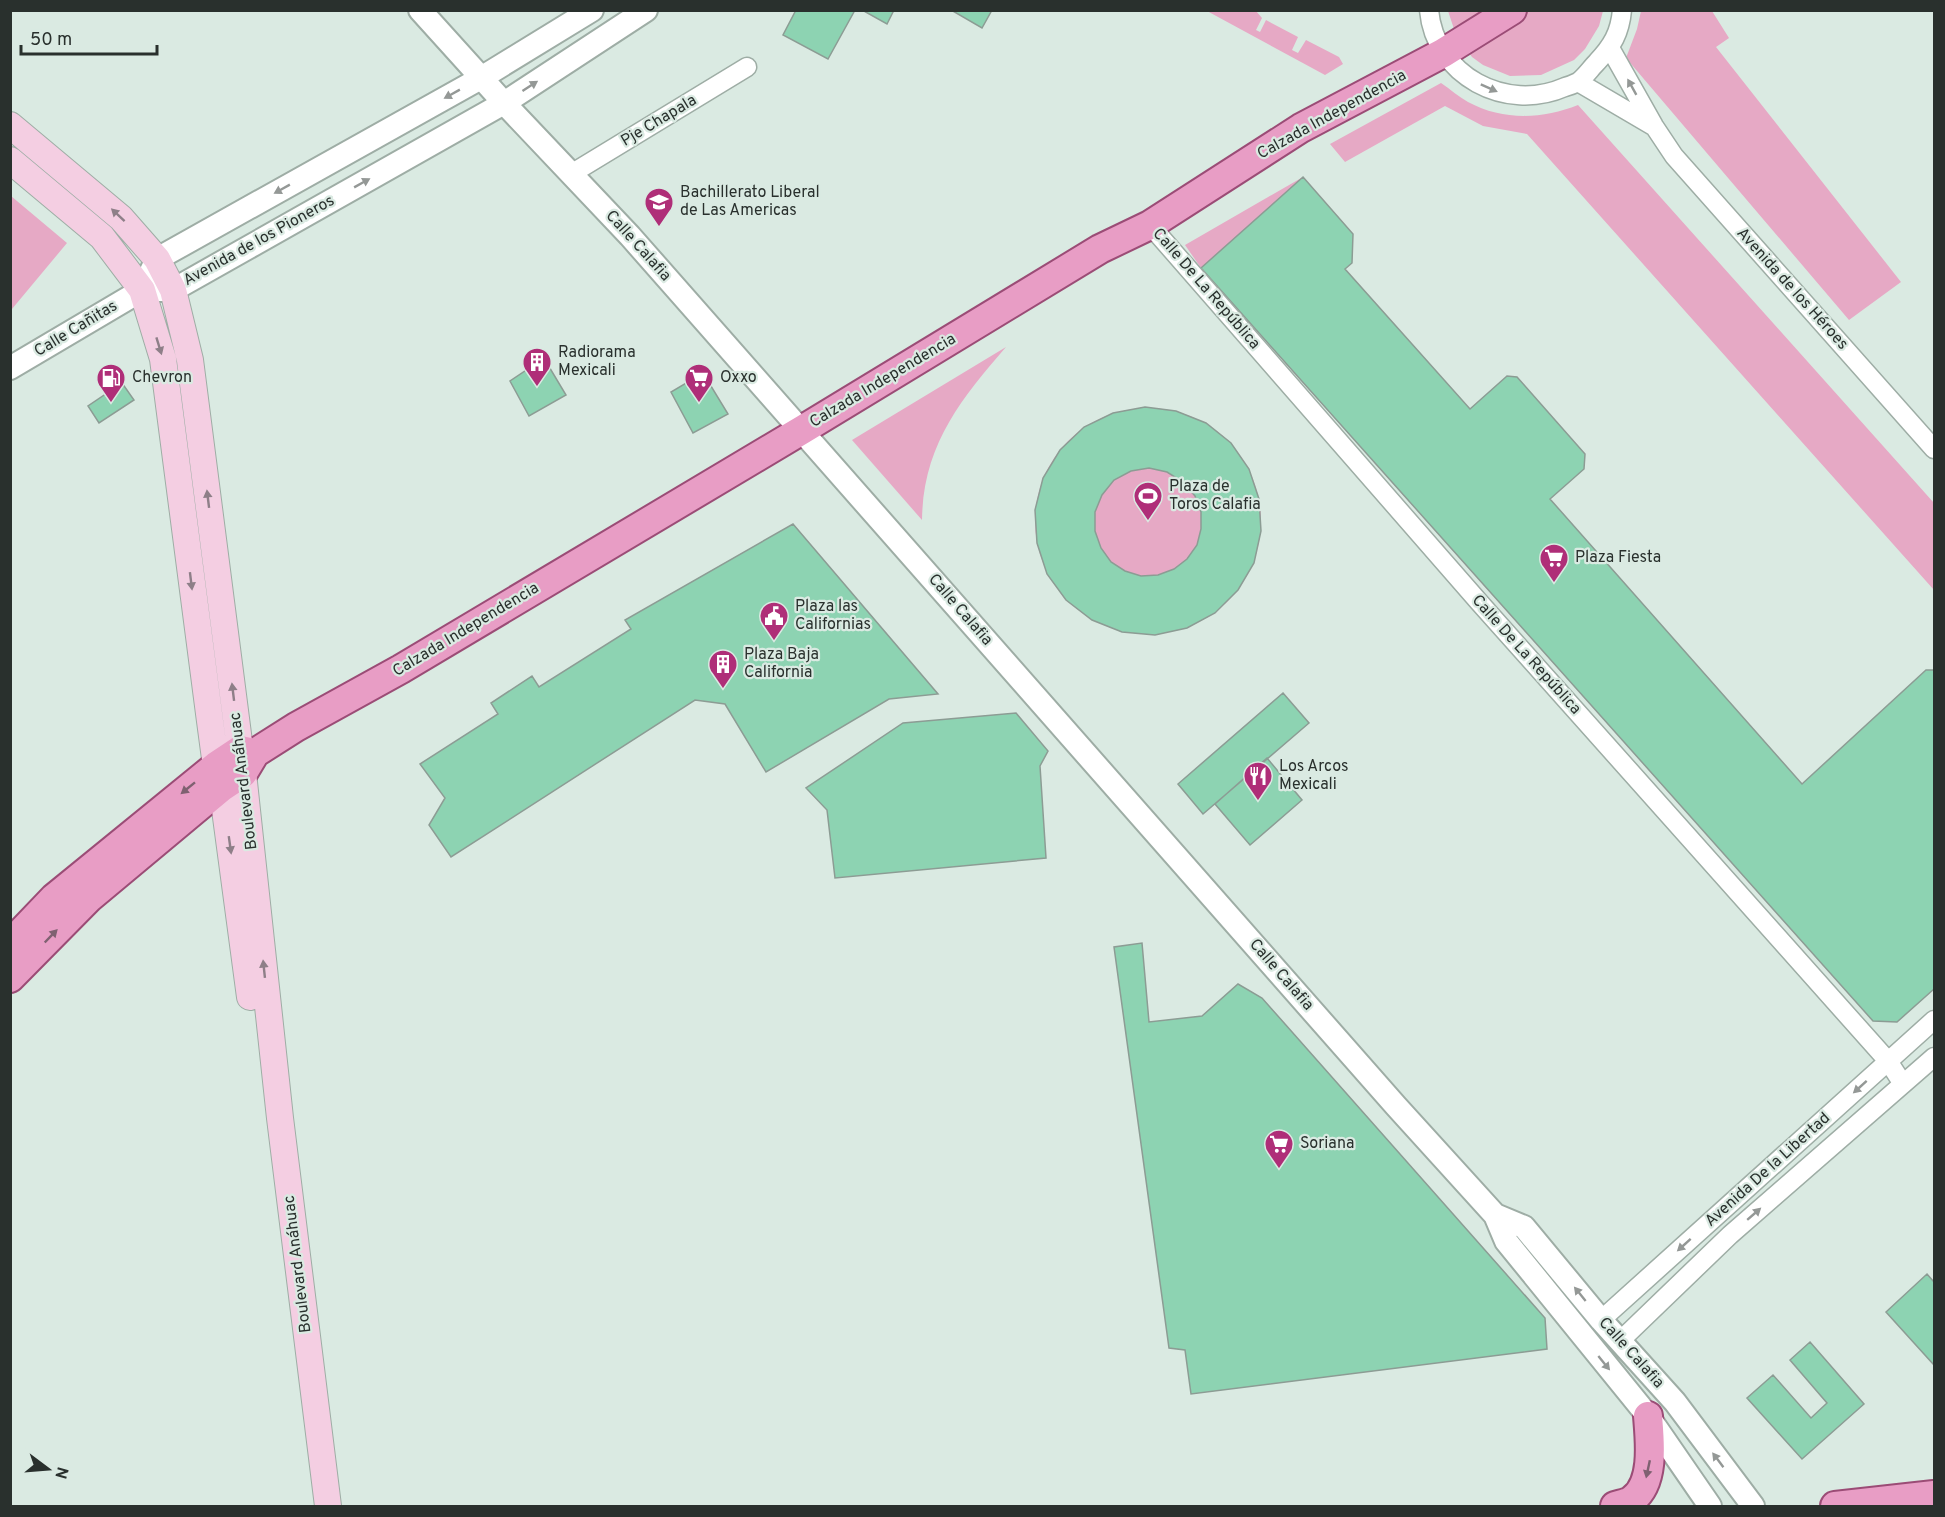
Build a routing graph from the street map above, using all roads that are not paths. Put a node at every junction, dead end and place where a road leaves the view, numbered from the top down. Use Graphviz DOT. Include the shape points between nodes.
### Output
graph roads {
  1 [pos="420,10"];
  2 [pos="592,10"];
  3 [pos="646,10"];
  4 [pos="1429,10"];
  5 [pos="1512,10"];
  6 [pos="1622,10"];
  7 [pos="1610,48"];
  8 [pos="1443,53"];
  9 [pos="747,67"];
  10 [pos="481,78"];
  11 [pos="1578,82"];
  12 [pos="504,103"];
  13 [pos="10,125"];
  14 [pos="1654,126"];
  15 [pos="10,160"];
  16 [pos="571,174"];
  17 [pos="1150,225"];
  18 [pos="157,259"];
  19 [pos="142,290"];
  20 [pos="173,290"];
  21 [pos="10,368"];
  22 [pos="802,430"];
  23 [pos="1935,449"];
  24 [pos="235,766"];
  25 [pos="10,944"];
  26 [pos="10,978"];
  27 [pos="1935,1020"];
  28 [pos="1935,1057"];
  29 [pos="1888,1061"];
  30 [pos="1903,1084"];
  31 [pos="1495,1215"];
  32 [pos="1601,1320"];
  33 [pos="1620,1341"];
  34 [pos="1648,1416"];
  35 [pos="1935,1495"];
  36 [pos="312,1506"];
  37 [pos="328,1506"];
  38 [pos="1615,1506"];
  39 [pos="1710,1506"];
  40 [pos="1753,1506"];
  41 [pos="1835,1506"];
  1 -- 10 [label="street, Calle Calafia"];
  2 -- 10 [label="street, Avenida de los Pioneros"];
  12 -- 3 [label="street, Avenida de los Pioneros, one-way"];
  4 -- 8 [label="street" via="1430,24"];
  5 -- 8 [label="main road, Calzada Independencia"];
  6 -- 7 [label="street" via="1621,24"];
  7 -- 11 [label="street"];
  14 -- 7 [label="street, Avenida de los Héroes, one-way"];
  8 -- 11 [label="street, one-way" via="1461,73 1490,91 1520,97 1550,94"];
  8 -- 17 [label="main road, Calzada Independencia" via="1301,128"];
  9 -- 16 [label="street, Pje Chapala"];
  10 -- 12 [label="street, Calle Calafia"];
  10 -- 18 [label="street, Avenida de los Pioneros, one-way"];
  11 -- 14 [label="street, Avenida de los Héroes"];
  12 -- 16 [label="street, Calle Calafia"];
  20 -- 12 [label="street, Avenida de los Pioneros, one-way"];
  18 -- 13 [label="main road, Boulevard Anáhuac, one-way" via="121,218"];
  14 -- 23 [label="street, Avenida de los Héroes" via="1674,156"];
  15 -- 19 [label="main road, Boulevard Anáhuac" via="102,237"];
  16 -- 22 [label="street, Calle Calafia"];
  17 -- 22 [label="main road, Calzada Independencia" via="1100,249"];
  17 -- 29 [label="street, Calle De La República"];
  18 -- 19 [label="street"];
  18 -- 20 [label="main road, Boulevard Anáhuac"];
  19 -- 20 [label="street, Avenida de los Pioneros"];
  19 -- 21 [label="street, Calle Cañitas"];
  19 -- 24 [label="main road, Boulevard Anáhuac, one-way" via="163,359"];
  24 -- 20 [label="main road, Boulevard Anáhuac, one-way" via="190,360"];
  22 -- 24 [label="main road, Calzada Independencia"];
  22 -- 31 [label="street, Calle Calafia"];
  24 -- 25 [label="main road, Calzada Independencia, one-way" via="54,898"];
  26 -- 24 [label="main road, Calzada Independencia, one-way" via="88,898"];
  24 -- 36 [label="main road, Boulevard Anáhuac, one-way" via="267,1121"];
  37 -- 24 [label="main road, Boulevard Anáhuac, one-way"];
  27 -- 29 [label="street, Avenida De la Libertad"];
  28 -- 30 [label="street, Avenida De la Libertad"];
  29 -- 30 [label="street, Calle De La República"];
  29 -- 32 [label="street, Avenida De la Libertad, one-way"];
  33 -- 30 [label="street, Avenida De la Libertad, one-way" via="1730,1235"];
  32 -- 31 [label="street, Calle Calafia, one-way" via="1524,1227"];
  31 -- 34 [label="street, Calle Calafia, one-way" via="1506,1241"];
  32 -- 33 [label="street, Calle Calafia"];
  40 -- 33 [label="street, Calle Calafia, one-way" via="1675,1402"];
  34 -- 38 [label="main road, one-way" via="1650,1458 1645,1480 1633,1500"];
  34 -- 39 [label="street, Calle Calafia"];
  35 -- 41 [label="main road"];
}
